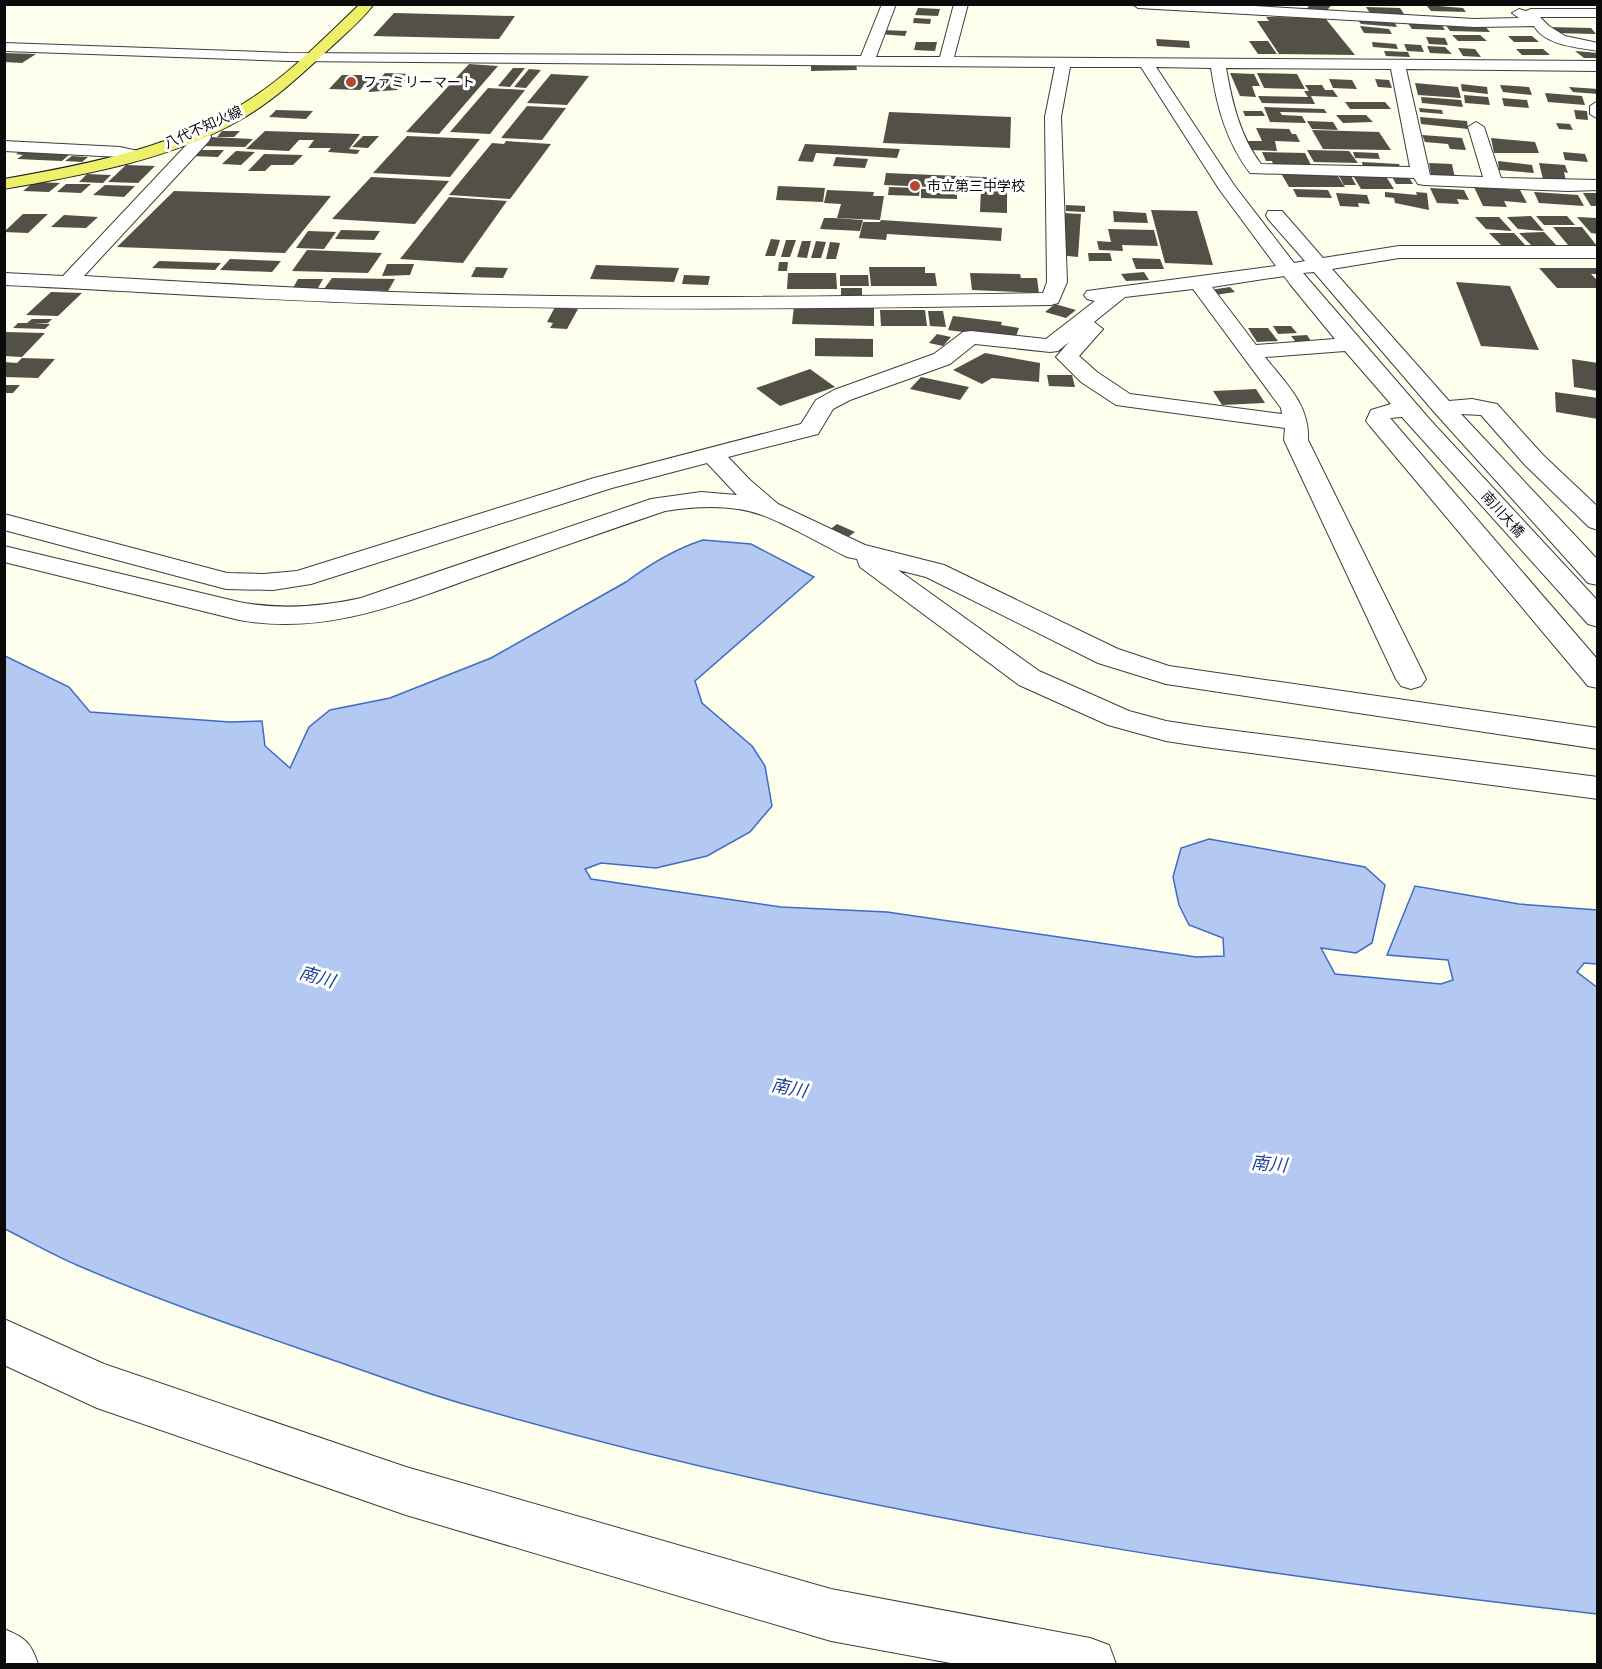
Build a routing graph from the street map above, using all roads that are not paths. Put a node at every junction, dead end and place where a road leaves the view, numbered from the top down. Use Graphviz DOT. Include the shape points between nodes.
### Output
graph roads {
  1 [pos="368,4"];
  2 [pos="889,4"];
  3 [pos="961,4"];
  4 [pos="1138,4"];
  5 [pos="1510,6"];
  6 [pos="1598,12"];
  7 [pos="1354,17"];
  8 [pos="1535,17"];
  9 [pos="1598,26"];
  10 [pos="4,47"];
  11 [pos="1598,47"];
  12 [pos="311,57"];
  13 [pos="867,60"];
  14 [pos="946,61"];
  15 [pos="1510,61"];
  16 [pos="1063,62"];
  17 [pos="1146,63"];
  18 [pos="1170,63"];
  19 [pos="1218,64"];
  20 [pos="1370,65"];
  21 [pos="1398,65"];
  22 [pos="1598,66"];
  23 [pos="1181,80"];
  24 [pos="1546,81"];
  25 [pos="1598,106"];
  26 [pos="1598,114"];
  27 [pos="1476,128"];
  28 [pos="201,131"];
  29 [pos="4,146"];
  30 [pos="132,155"];
  31 [pos="1420,173"];
  32 [pos="1493,182"];
  33 [pos="4,184"];
  34 [pos="1598,185"];
  35 [pos="1263,201"];
  36 [pos="1598,252"];
  37 [pos="1316,265"];
  38 [pos="1290,270"];
  39 [pos="4,279"];
  40 [pos="74,282"];
  41 [pos="1199,283"];
  42 [pos="1117,294"];
  43 [pos="1051,299"];
  44 [pos="1085,321"];
  45 [pos="1353,344"];
  46 [pos="1249,352"];
  47 [pos="1443,408"];
  48 [pos="1409,409"];
  49 [pos="1297,423"];
  50 [pos="712,454"];
  51 [pos="769,509"];
  52 [pos="4,522"];
  53 [pos="1598,522"];
  54 [pos="856,551"];
  55 [pos="4,554"];
  56 [pos="1598,578"];
  57 [pos="1598,618"];
  58 [pos="1411,679"];
  59 [pos="1598,679"];
  60 [pos="1598,739"];
  61 [pos="1598,772"];
  62 [pos="1483,773"];
  63 [pos="1598,788"];
  64 [pos="4,1341"];
  65 [pos="4,1655"];
  66 [pos="12,1665"];
  67 [pos="1089,1665"];
  1 -- 12 [label="main road, 八代不知火線"];
  2 -- 13 [label="street"];
  3 -- 14 [label="street"];
  4 -- 7 [label="street"];
  5 -- 8 [label="street"];
  6 -- 8 [label="street"];
  7 -- 8 [label="street" via="1493,23"];
  7 -- 20 [label="street"];
  8 -- 9 [label="street" via="1570,26"];
  8 -- 11 [label="street" via="1543,29 1560,39"];
  10 -- 12 [label="street"];
  12 -- 13 [label="street"];
  12 -- 28 [label="main road, 八代不知火線" via="258,102"];
  13 -- 14 [label="street"];
  14 -- 16 [label="street"];
  15 -- 21 [label="street"];
  15 -- 22 [label="street"];
  15 -- 24 [label="street" via="1520,76"];
  16 -- 17 [label="street"];
  16 -- 43 [label="street" via="1053,117 1058,282"];
  17 -- 18 [label="street"];
  17 -- 38 [label="street, 南川大橋" via="1213,165"];
  18 -- 19 [label="street"];
  18 -- 23 [label="street"];
  19 -- 20 [label="street"];
  19 -- 31 [label="street" via="1225,106 1225,141 1249,174"];
  20 -- 21 [label="street"];
  21 -- 31 [label="street"];
  25 -- 26 [label="street"];
  27 -- 32 [label="street"];
  28 -- 30 [label="main road, 八代不知火線"];
  28 -- 40 [label="street" via="203,137 198,143 74,276"];
  29 -- 30 [label="street"];
  30 -- 33 [label="main road, 八代不知火線"];
  31 -- 32 [label="street" via="1424,180"];
  32 -- 34 [label="street"];
  35 -- 37 [label="street"];
  36 -- 37 [label="street" via="1399,252"];
  37 -- 38 [label="street"];
  37 -- 47 [label="street"];
  38 -- 41 [label="street"];
  38 -- 45 [label="street, 南川大橋"];
  39 -- 40 [label="street"];
  40 -- 43 [label="street" via="528,302"];
  41 -- 42 [label="street"];
  41 -- 46 [label="street"];
  42 -- 43 [label="street"];
  42 -- 44 [label="street"];
  44 -- 49 [label="street" via="1092,329 1067,357 1124,400"];
  44 -- 50 [label="street" via="1050,346 970,337 942,359 824,405 810,429"];
  45 -- 46 [label="street"];
  45 -- 48 [label="street, 南川大橋"];
  46 -- 49 [label="street" via="1292,408"];
  47 -- 53 [label="street" via="1489,409 1534,460"];
  47 -- 56 [label="street"];
  48 -- 57 [label="street, 南川大橋"];
  48 -- 59 [label="street" via="1384,412 1378,422"];
  49 -- 58 [label="street" via="1296,440"];
  50 -- 51 [label="street"];
  50 -- 52 [label="street" via="603,483 279,582 226,581"];
  51 -- 54 [label="street"];
  51 -- 55 [label="street" via="736,500 707,498 660,504 368,605 299,618 239,611"];
  54 -- 60 [label="street" via="935,571 1108,656 1166,675"];
  54 -- 62 [label="street" via="1029,678 1119,718 1195,736"];
  61 -- 62 [label="street" via="1514,768"];
  62 -- 63 [label="street"];
  64 -- 67 [label="street" via="97,1385 406,1491 831,1616"];
  65 -- 66 [label="street"];
}
